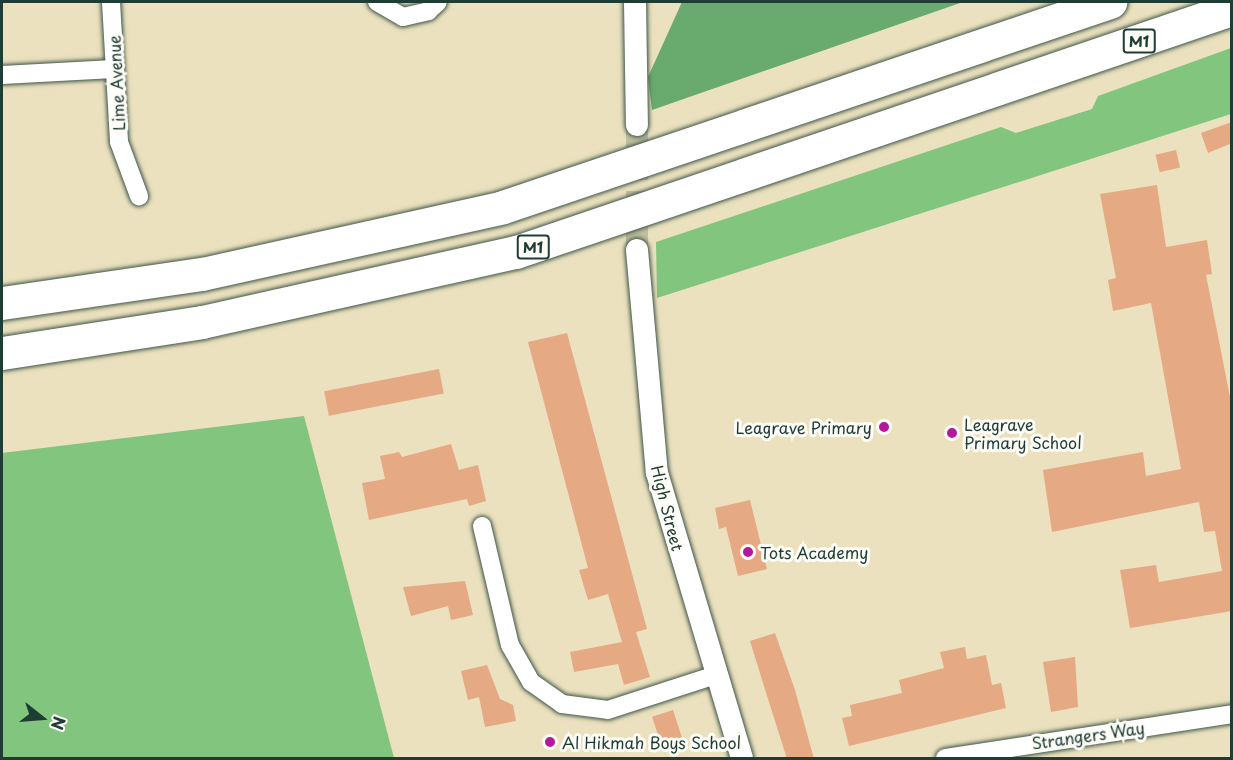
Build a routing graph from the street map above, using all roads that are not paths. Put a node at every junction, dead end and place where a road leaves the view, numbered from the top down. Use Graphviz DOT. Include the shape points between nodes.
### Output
graph roads {
  1 [pos="111,2"];
  2 [pos="377,2"];
  3 [pos="438,2"];
  4 [pos="635,2"];
  5 [pos="1110,2"];
  6 [pos="1232,9"];
  7 [pos="114,69"];
  8 [pos="2,75"];
  9 [pos="637,125"];
  10 [pos="139,196"];
  11 [pos="638,250"];
  12 [pos="2,303"];
  13 [pos="2,353"];
  14 [pos="482,526"];
  15 [pos="716,675"];
  16 [pos="1232,714"];
  17 [pos="742,759"];
  18 [pos="945,759"];
  1 -- 7 [label="street, Lime Avenue"];
  2 -- 3 [label="street" via="403,17 422,14"];
  4 -- 9 [label="street"];
  5 -- 12 [label="highway" via="503,207 202,274"];
  6 -- 13 [label="highway, M1" via="653,210 516,252 202,322"];
  7 -- 8 [label="street"];
  7 -- 10 [label="street, Lime Avenue" via="119,142"];
  11 -- 15 [label="street, High Street" via="657,473"];
  14 -- 15 [label="street" via="510,645 531,682 562,704 608,710"];
  15 -- 17 [label="street, High Street"];
  16 -- 18 [label="street, Strangers Way"];
}
